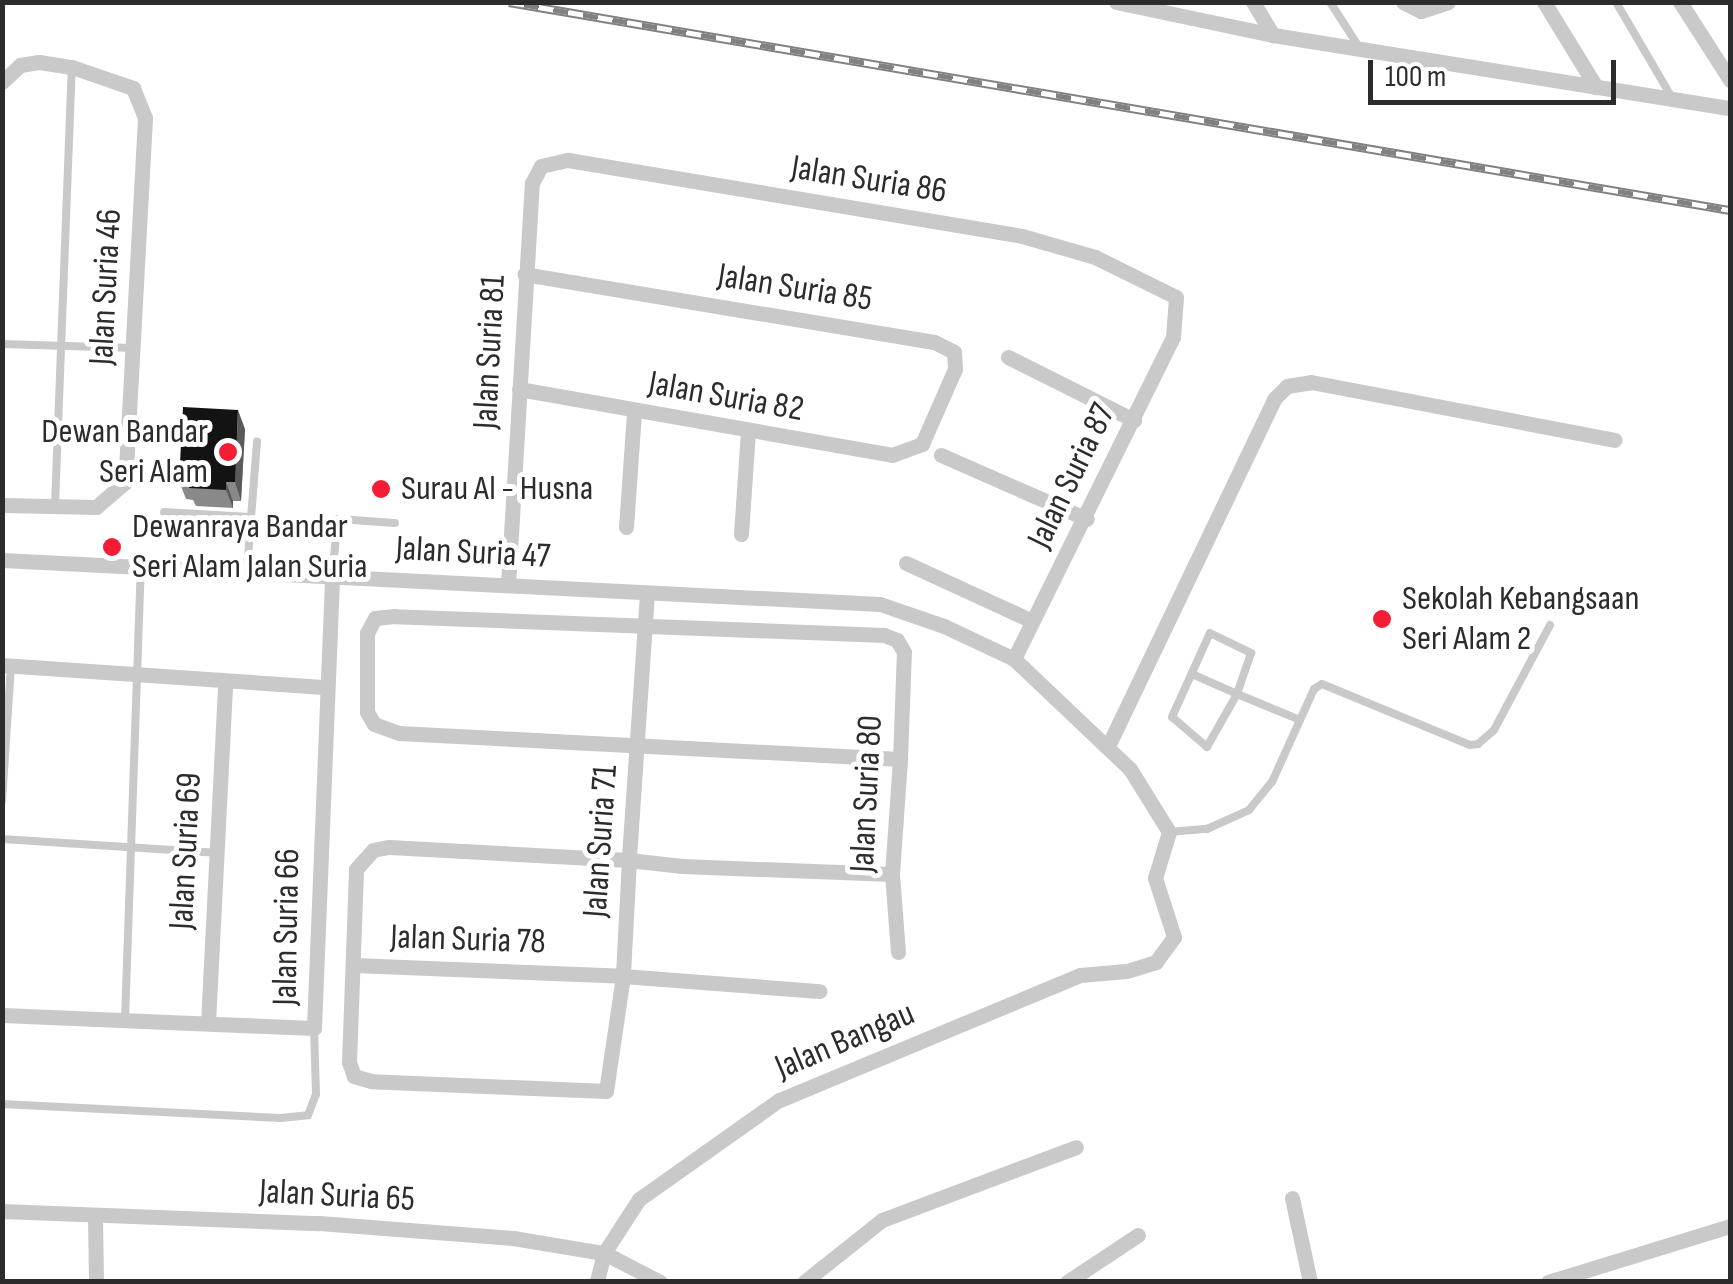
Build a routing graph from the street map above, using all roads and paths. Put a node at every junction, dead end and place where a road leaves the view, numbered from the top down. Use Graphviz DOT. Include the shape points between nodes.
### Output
graph roads {
  1 [pos="1116,2"];
  2 [pos="1186,2"];
  3 [pos="1253,2"];
  4 [pos="1330,2"];
  5 [pos="1403,2"];
  6 [pos="1448,2"];
  7 [pos="1544,2"];
  8 [pos="1616,2"];
  9 [pos="1680,2"];
  10 [pos="1195,19"];
  11 [pos="1273,35"];
  12 [pos="1359,47"];
  13 [pos="72,67"];
  14 [pos="5,72"];
  15 [pos="1730,80"];
  16 [pos="1596,87"];
  17 [pos="1675,102"];
  18 [pos="1730,108"];
  19 [pos="532,183"];
  20 [pos="526,274"];
  21 [pos="1177,317"];
  22 [pos="2,344"];
  23 [pos="62,348"];
  24 [pos="132,348"];
  25 [pos="1008,357"];
  26 [pos="518,389"];
  27 [pos="634,412"];
  28 [pos="1134,420"];
  29 [pos="748,432"];
  30 [pos="1614,440"];
  31 [pos="257,442"];
  32 [pos="922,444"];
  33 [pos="942,454"];
  34 [pos="2,504"];
  35 [pos="56,505"];
  36 [pos="164,512"];
  37 [pos="250,517"];
  38 [pos="1087,519"];
  39 [pos="394,523"];
  40 [pos="626,527"];
  41 [pos="742,534"];
  42 [pos="2,560"];
  43 [pos="906,563"];
  44 [pos="141,566"];
  45 [pos="248,569"];
  46 [pos="332,575"];
  47 [pos="508,585"];
  48 [pos="647,592"];
  49 [pos="1032,622"];
  50 [pos="645,624"];
  51 [pos="1550,625"];
  52 [pos="1014,659"];
  53 [pos="7,666"];
  54 [pos="1192,674"];
  55 [pos="138,676"];
  56 [pos="225,682"];
  57 [pos="326,686"];
  58 [pos="1237,694"];
  59 [pos="1300,720"];
  60 [pos="638,744"];
  61 [pos="1108,744"];
  62 [pos="900,759"];
  63 [pos="2,801"];
  64 [pos="1169,832"];
  65 [pos="2,838"];
  66 [pos="131,848"];
  67 [pos="216,854"];
  68 [pos="629,860"];
  69 [pos="892,874"];
  70 [pos="898,952"];
  71 [pos="354,965"];
  72 [pos="622,976"];
  73 [pos="819,991"];
  74 [pos="2,1015"];
  75 [pos="125,1020"];
  76 [pos="208,1023"];
  77 [pos="314,1028"];
  78 [pos="2,1104"];
  79 [pos="1076,1147"];
  80 [pos="1292,1198"];
  81 [pos="2,1211"];
  82 [pos="95,1217"];
  83 [pos="1730,1226"];
  84 [pos="1138,1235"];
  85 [pos="604,1253"];
  86 [pos="1559,1280"];
  87 [pos="96,1282"];
  88 [pos="597,1282"];
  89 [pos="660,1282"];
  90 [pos="804,1282"];
  91 [pos="1067,1282"];
  92 [pos="1310,1282"];
  1 -- 10 [label="street"];
  2 -- 10 [label="lane"];
  3 -- 11 [label="street"];
  4 -- 12 [label="lane"];
  5 -- 6 [label="street" via="1421,11"];
  7 -- 16 [label="street"];
  8 -- 17 [label="lane"];
  9 -- 15 [label="street"];
  10 -- 11 [label="street"];
  11 -- 12 [label="street"];
  12 -- 16 [label="street"];
  13 -- 14 [label="street" via="39,62"];
  13 -- 23 [label="lane"];
  13 -- 24 [label="street, Jalan Suria 46" via="133,88 146,118"];
  16 -- 17 [label="street"];
  17 -- 18 [label="street"];
  19 -- 20 [label="street, Jalan Suria 81"];
  19 -- 21 [label="street, Jalan Suria 86" via="541,166 568,160 1022,236 1095,256 1176,297"];
  20 -- 26 [label="street, Jalan Suria 81"];
  20 -- 32 [label="street, Jalan Suria 85" via="934,342 954,352 955,370"];
  21 -- 28 [label="street, Jalan Suria 87"];
  22 -- 23 [label="lane"];
  23 -- 24 [label="lane"];
  23 -- 35 [label="lane"];
  24 -- 35 [label="street, Jalan Suria 46" via="125,482 96,507"];
  25 -- 28 [label="street"];
  26 -- 27 [label="street, Jalan Suria 82"];
  26 -- 47 [label="street, Jalan Suria 81"];
  27 -- 29 [label="street, Jalan Suria 82"];
  27 -- 40 [label="street"];
  28 -- 38 [label="street, Jalan Suria 87"];
  29 -- 32 [label="street, Jalan Suria 82" via="892,455"];
  29 -- 41 [label="street"];
  30 -- 61 [label="street" via="1311,382 1288,386 1274,399"];
  31 -- 37 [label="lane"];
  33 -- 38 [label="street"];
  34 -- 35 [label="street"];
  36 -- 37 [label="lane"];
  37 -- 45 [label="lane"];
  38 -- 49 [label="street, Jalan Suria 87"];
  39 -- 46 [label="lane" via="338,519"];
  42 -- 44 [label="street, Jalan Suria 47"];
  43 -- 49 [label="street"];
  44 -- 45 [label="street, Jalan Suria 47"];
  44 -- 55 [label="lane"];
  45 -- 46 [label="street, Jalan Suria 47"];
  46 -- 47 [label="street, Jalan Suria 47"];
  46 -- 57 [label="street, Jalan Suria 66"];
  47 -- 48 [label="street, Jalan Suria 47"];
  48 -- 50 [label="street, Jalan Suria 71"];
  48 -- 52 [label="street, Jalan Suria 47" via="880,604"];
  49 -- 52 [label="street, Jalan Suria 87"];
  50 -- 60 [label="street, Jalan Suria 71"];
  50 -- 60 [label="street" via="375,618 368,632 366,712 374,724 399,733"];
  50 -- 62 [label="street, Jalan Suria 80" via="897,640 904,652"];
  51 -- 59 [label="lane" via="1494,730 1478,744 1330,684 1314,689"];
  52 -- 61 [label="street, Jalan Suria 47"];
  53 -- 55 [label="street"];
  53 -- 63 [label="lane"];
  54 -- 58 [label="lane"];
  54 -- 58 [label="lane" via="1214,632 1251,653"];
  54 -- 58 [label="lane" via="1172,721 1207,748"];
  55 -- 56 [label="street"];
  55 -- 66 [label="lane"];
  56 -- 57 [label="street"];
  56 -- 67 [label="street, Jalan Suria 69"];
  57 -- 77 [label="street, Jalan Suria 66"];
  58 -- 59 [label="lane"];
  59 -- 64 [label="lane" via="1272,782 1248,810 1207,830"];
  60 -- 62 [label="street"];
  60 -- 68 [label="street, Jalan Suria 71"];
  61 -- 64 [label="street, Jalan Suria 47"];
  62 -- 69 [label="street, Jalan Suria 80"];
  64 -- 85 [label="street, Jalan Bangau" via="1156,878 1174,937 1156,962 1080,975 779,1100 638,1199"];
  65 -- 66 [label="lane"];
  66 -- 67 [label="lane"];
  66 -- 75 [label="lane"];
  67 -- 76 [label="street, Jalan Suria 69"];
  68 -- 69 [label="street"];
  68 -- 71 [label="street" via="373,850 356,869"];
  68 -- 72 [label="street, Jalan Suria 71"];
  69 -- 70 [label="street, Jalan Suria 80"];
  71 -- 72 [label="street, Jalan Suria 78"];
  71 -- 72 [label="street, Jalan Suria 71" via="349,1062 354,1076 371,1082 606,1091"];
  72 -- 73 [label="street, Jalan Suria 78"];
  74 -- 75 [label="street, Jalan Suria 66"];
  75 -- 76 [label="street, Jalan Suria 66"];
  76 -- 77 [label="street, Jalan Suria 66"];
  77 -- 78 [label="lane" via="316,1094 308,1115"];
  79 -- 90 [label="street" via="882,1220"];
  80 -- 92 [label="street"];
  81 -- 82 [label="street, Jalan Suria 65"];
  82 -- 85 [label="street, Jalan Suria 65" via="405,1229"];
  82 -- 87 [label="street"];
  83 -- 86 [label="street"];
  84 -- 91 [label="street"];
  85 -- 88 [label="street, Jalan Bangau"];
  85 -- 89 [label="street, Jalan Suria 65"];
}
